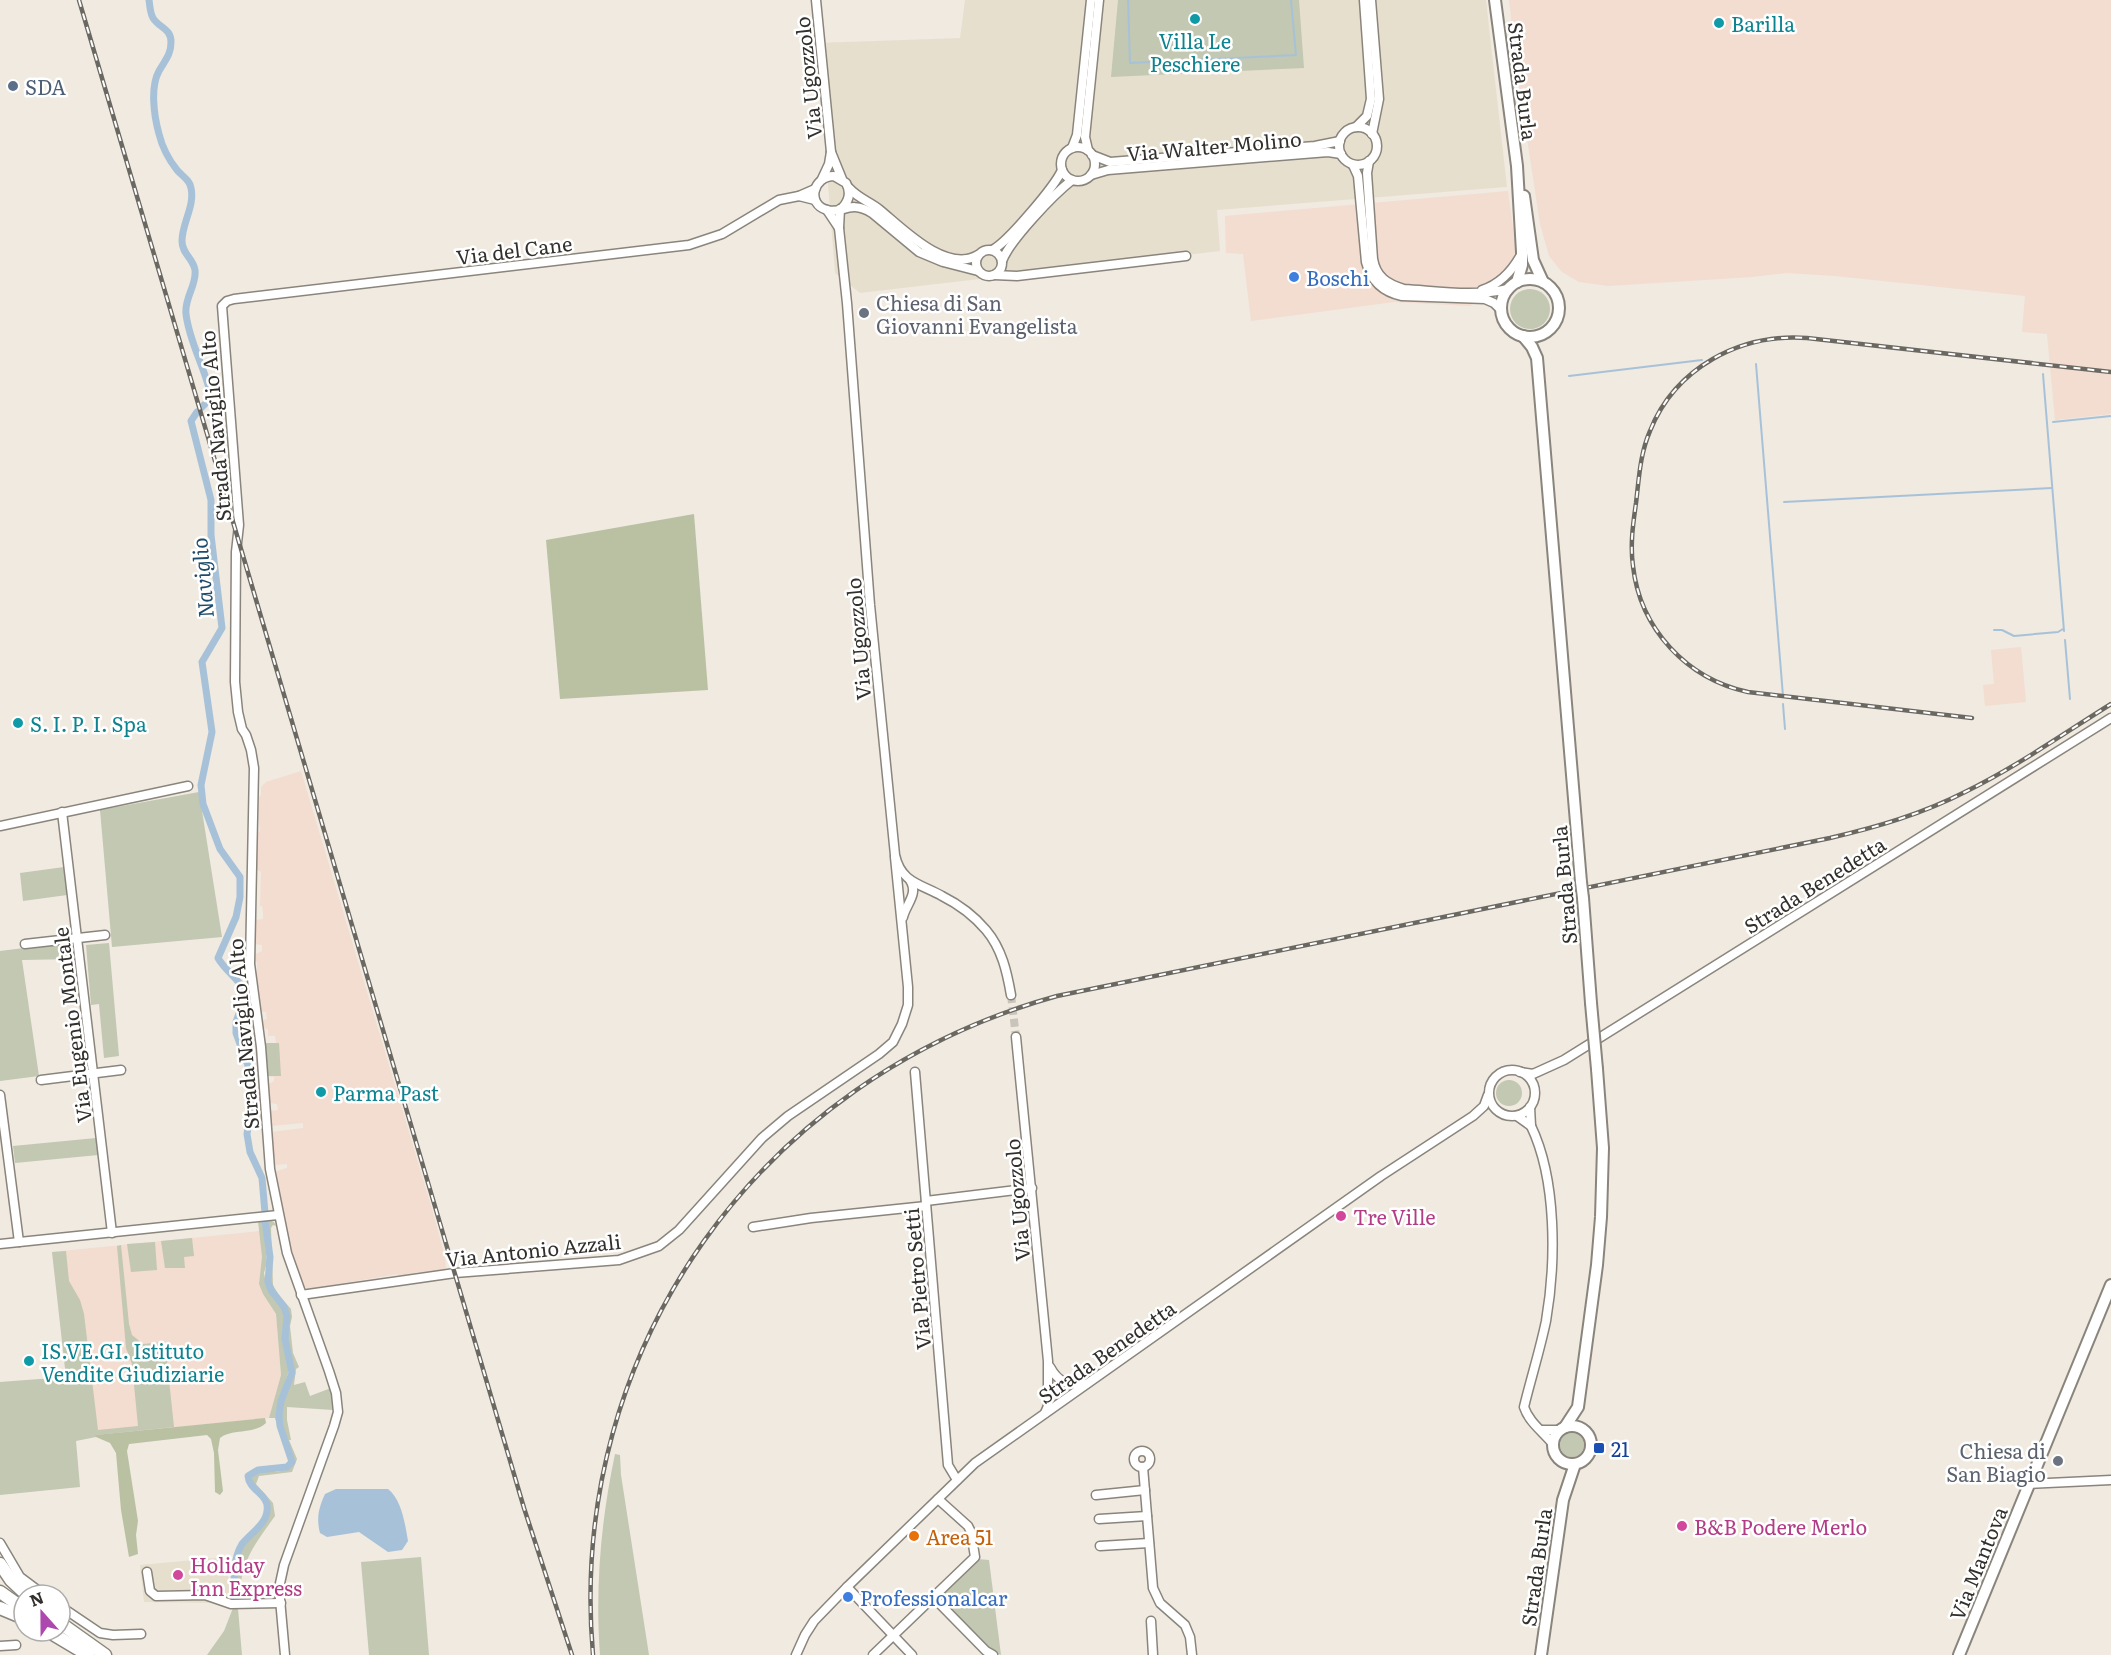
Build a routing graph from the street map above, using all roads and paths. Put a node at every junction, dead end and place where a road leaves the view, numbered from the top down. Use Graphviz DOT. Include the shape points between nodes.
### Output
graph roads {
  1 [pos="816,0"];
  2 [pos="1091,0"];
  3 [pos="1099,0"];
  4 [pos="1364,0"];
  5 [pos="1371,0"];
  6 [pos="1495,0"];
  7 [pos="1356,127"];
  8 [pos="1372,134"];
  9 [pos="1340,141"];
  10 [pos="1072,148"];
  11 [pos="831,152"];
  12 [pos="1090,153"];
  13 [pos="1341,154"];
  14 [pos="1369,161"];
  15 [pos="1353,165"];
  16 [pos="1517,166"];
  17 [pos="1062,170"];
  18 [pos="1091,175"];
  19 [pos="822,179"];
  20 [pos="1072,180"];
  21 [pos="845,183"];
  22 [pos="815,189"];
  23 [pos="799,196"];
  24 [pos="815,200"];
  25 [pos="841,208"];
  26 [pos="827,210"];
  27 [pos="839,228"];
  28 [pos="992,250"];
  29 [pos="1522,252"];
  30 [pos="978,255"];
  31 [pos="1186,256"];
  32 [pos="1002,262"];
  33 [pos="978,271"];
  34 [pos="994,275"];
  35 [pos="1017,276"];
  36 [pos="1543,282"];
  37 [pos="1513,286"];
  38 [pos="1463,292"];
  39 [pos="224,303"];
  40 [pos="1501,310"];
  41 [pos="1545,333"];
  42 [pos="1522,336"];
  43 [pos="1537,358"];
  44 [pos="2111,718"];
  45 [pos="2111,725"];
  46 [pos="2095,728"];
  47 [pos="189,786"];
  48 [pos="62,812"];
  49 [pos="0,826"];
  50 [pos="895,857"];
  51 [pos="914,883"];
  52 [pos="939,894"];
  53 [pos="910,902"];
  54 [pos="899,904"];
  55 [pos="902,924"];
  56 [pos="105,934"];
  57 [pos="77,938"];
  58 [pos="25,944"];
  59 [pos="1011,995"];
  60 [pos="1016,1037"];
  61 [pos="1550,1067"];
  62 [pos="121,1070"];
  63 [pos="915,1072"];
  64 [pos="1520,1072"];
  65 [pos="93,1074"];
  66 [pos="41,1080"];
  67 [pos="1535,1091"];
  68 [pos="0,1095"];
  69 [pos="1488,1095"];
  70 [pos="1530,1107"];
  71 [pos="1500,1114"];
  72 [pos="1473,1116"];
  73 [pos="1517,1116"];
  74 [pos="1531,1126"];
  75 [pos="1032,1188"];
  76 [pos="926,1203"];
  77 [pos="270,1216"];
  78 [pos="753,1227"];
  79 [pos="112,1233"];
  80 [pos="19,1242"];
  81 [pos="0,1244"];
  82 [pos="2111,1284"];
  83 [pos="302,1295"];
  84 [pos="1048,1361"];
  85 [pos="1088,1383"];
  86 [pos="1064,1384"];
  87 [pos="1049,1389"];
  88 [pos="1066,1399"];
  89 [pos="1578,1407"];
  90 [pos="1043,1416"];
  91 [pos="1563,1429"];
  92 [pos="1583,1429"];
  93 [pos="1541,1430"];
  94 [pos="1553,1443"];
  95 [pos="1559,1460"];
  96 [pos="1575,1464"];
  97 [pos="1143,1467"];
  98 [pos="957,1480"];
  99 [pos="2111,1480"];
  100 [pos="2028,1484"];
  101 [pos="1567,1485"];
  102 [pos="1145,1491"];
  103 [pos="1096,1495"];
  104 [pos="938,1499"];
  105 [pos="1147,1516"];
  106 [pos="1099,1519"];
  107 [pos="0,1543"];
  108 [pos="1149,1543"];
  109 [pos="1100,1546"];
  110 [pos="0,1564"];
  111 [pos="147,1572"];
  112 [pos="14,1583"];
  113 [pos="28,1583"];
  114 [pos="847,1587"];
  115 [pos="933,1597"];
  116 [pos="281,1603"];
  117 [pos="72,1614"];
  118 [pos="1151,1620"];
  119 [pos="72,1633"];
  120 [pos="141,1634"];
  121 [pos="893,1635"];
  122 [pos="72,1637"];
  123 [pos="68,1643"];
  124 [pos="16,1645"];
  125 [pos="0,1646"];
  126 [pos="89,1655"];
  127 [pos="105,1655"];
  128 [pos="285,1655"];
  129 [pos="796,1655"];
  130 [pos="873,1655"];
  131 [pos="912,1655"];
  132 [pos="993,1655"];
  133 [pos="1153,1655"];
  134 [pos="1192,1655"];
  135 [pos="1541,1655"];
  136 [pos="1959,1655"];
  1 -- 11 [label="street, Via Ugozzolo"];
  2 -- 10 [label="street" via="1077,135"];
  3 -- 12 [label="street" via="1085,136"];
  4 -- 7 [label="street" via="1371,99 1367,116"];
  5 -- 8 [label="street" via="1379,99"];
  6 -- 16 [label="main road, Strada Burla"];
  7 -- 8 [label="street"];
  7 -- 9 [label="street" via="1345,132"];
  8 -- 14 [label="street" via="1377,147"];
  9 -- 12 [label="street, Via Walter Molino" via="1110,162"];
  9 -- 13 [label="street"];
  10 -- 12 [label="street, Via Walter Molino" via="1080,147"];
  10 -- 17 [label="street" via="1062,160"];
  11 -- 19 [label="street, Via Ugozzolo"];
  11 -- 21 [label="street, Via Ugozzolo"];
  12 -- 18 [label="street" via="1095,167"];
  13 -- 15 [label="street"];
  13 -- 18 [label="street, Via Walter Molino" via="1108,170"];
  14 -- 15 [label="street"];
  14 -- 38 [label="street" via="1373,259 1381,278 1404,289"];
  15 -- 40 [label="street" via="1358,176 1366,262 1378,284 1402,296 1485,299"];
  16 -- 29 [label="main road, Strada Burla"];
  16 -- 36 [label="main road, Strada Burla" via="1533,260"];
  17 -- 20 [label="street"];
  17 -- 28 [label="street" via="1054,186"];
  18 -- 20 [label="street, Via Walter Molino" via="1082,181"];
  19 -- 21 [label="street" via="830,176"];
  19 -- 22 [label="street, Via Ugozzolo"];
  20 -- 32 [label="street, Via Walter Molino" via="1008,247"];
  21 -- 25 [label="street, Via Ugozzolo" via="849,199"];
  21 -- 30 [label="street" via="923,246 962,259"];
  22 -- 23 [label="street, Via del Cane"];
  22 -- 24 [label="street"];
  23 -- 24 [label="street"];
  23 -- 39 [label="street, Via del Cane" via="779,200 722,234 689,244"];
  24 -- 26 [label="street, Via Ugozzolo"];
  25 -- 26 [label="street"];
  25 -- 27 [label="street, Via Ugozzolo"];
  25 -- 33 [label="street" via="867,211 924,255"];
  26 -- 27 [label="street, Via Ugozzolo"];
  27 -- 50 [label="street, Via Ugozzolo"];
  28 -- 30 [label="street"];
  28 -- 32 [label="street"];
  29 -- 37 [label="main road, Strada Burla" via="1522,265"];
  29 -- 38 [label="street" via="1512,269 1496,283"];
  30 -- 33 [label="street"];
  31 -- 35 [label="street"];
  32 -- 34 [label="street, Via Walter Molino"];
  32 -- 35 [label="street" via="1008,272"];
  33 -- 34 [label="street" via="985,276"];
  34 -- 35 [label="street"];
  36 -- 37 [label="main road" via="1534,280"];
  36 -- 41 [label="main road, Strada Burla" via="1558,303 1557,319"];
  37 -- 38 [label="street" via="1493,293"];
  37 -- 40 [label="main road, Strada Burla" via="1501,303"];
  39 -- 77 [label="street, Strada Naviglio Alto" via="222,317 240,525 236,552 235,682 238,712 252,750 254,768 250,967 261,1047"];
  40 -- 42 [label="main road, Strada Burla" via="1508,327"];
  41 -- 42 [label="main road"];
  41 -- 43 [label="main road, Strada Burla"];
  42 -- 43 [label="main road, Strada Burla"];
  43 -- 89 [label="main road, Strada Burla, bridge" via="1603,1148 1598,1258"];
  44 -- 46 [label="street, Strada Benedetta"];
  45 -- 46 [label="street, Strada Benedetta"];
  46 -- 61 [label="street, Strada Benedetta"];
  47 -- 48 [label="street"];
  48 -- 49 [label="street"];
  48 -- 57 [label="street, Via Eugenio Montale"];
  50 -- 51 [label="street, Via Ugozzolo" via="900,870"];
  50 -- 54 [label="street, Via Antonio Azzali"];
  51 -- 52 [label="street"];
  51 -- 53 [label="street"];
  51 -- 54 [label="street" via="903,891"];
  52 -- 53 [label="street" via="922,894"];
  52 -- 59 [label="street" via="987,931 1004,964"];
  53 -- 55 [label="street"];
  54 -- 55 [label="street, Via Antonio Azzali"];
  55 -- 83 [label="street, Via Antonio Azzali" via="908,1005 893,1042 762,1138 679,1230 659,1246 619,1260 455,1273"];
  56 -- 57 [label="street"];
  57 -- 58 [label="street"];
  57 -- 65 [label="street, Via Eugenio Montale"];
  60 -- 75 [label="street, Via Ugozzolo"];
  61 -- 64 [label="street, Strada Benedetta" via="1533,1074"];
  61 -- 67 [label="street, Strada Benedetta"];
  62 -- 65 [label="street"];
  63 -- 76 [label="street, Via Pietro Setti"];
  64 -- 67 [label="street" via="1530,1079"];
  64 -- 69 [label="street, Strada Benedetta" via="1510,1070 1496,1076"];
  65 -- 66 [label="street"];
  65 -- 79 [label="street, Via Eugenio Montale"];
  67 -- 70 [label="street, Strada Benedetta"];
  68 -- 80 [label="street"];
  69 -- 71 [label="street"];
  69 -- 72 [label="street, Strada Benedetta" via="1484,1106"];
  70 -- 73 [label="street"];
  70 -- 74 [label="street"];
  71 -- 72 [label="street, Strada Benedetta"];
  71 -- 73 [label="street, Strada Benedetta"];
  72 -- 85 [label="street, Strada Benedetta" via="1381,1176"];
  73 -- 74 [label="street"];
  74 -- 93 [label="street" via="1551,1207 1545,1322 1524,1407"];
  75 -- 76 [label="street"];
  75 -- 84 [label="street, Via Ugozzolo"];
  76 -- 78 [label="street"];
  76 -- 98 [label="street, Via Pietro Setti" via="948,1465"];
  77 -- 79 [label="street"];
  77 -- 83 [label="street, Strada Naviglio Alto"];
  79 -- 80 [label="street"];
  80 -- 81 [label="street"];
  82 -- 100 [label="main road, Via Mantova"];
  83 -- 116 [label="street, Strada Naviglio Alto" via="336,1393 338,1412 284,1566 279,1588"];
  84 -- 86 [label="street, Via Ugozzolo"];
  84 -- 87 [label="street, Via Ugozzolo"];
  85 -- 86 [label="street"];
  85 -- 88 [label="street, Strada Benedetta"];
  86 -- 88 [label="street, Via Ugozzolo"];
  87 -- 88 [label="street" via="1055,1397"];
  87 -- 90 [label="street, Via Ugozzolo"];
  88 -- 90 [label="street, Strada Benedetta"];
  89 -- 91 [label="main road, Strada Burla"];
  89 -- 92 [label="main road, Strada Burla"];
  90 -- 98 [label="street, Strada Benedetta"];
  91 -- 92 [label="main road"];
  91 -- 93 [label="street"];
  91 -- 94 [label="main road, Strada Burla"];
  92 -- 96 [label="main road, Strada Burla" via="1590,1438 1591,1450"];
  93 -- 94 [label="street"];
  94 -- 95 [label="main road, Strada Burla"];
  95 -- 96 [label="main road"];
  95 -- 101 [label="main road, Strada Burla"];
  96 -- 101 [label="main road, Strada Burla"];
  97 -- 102 [label="street"];
  98 -- 104 [label="street, Strada Benedetta"];
  99 -- 100 [label="street"];
  100 -- 136 [label="main road, Via Mantova"];
  101 -- 135 [label="main road, Strada Burla"];
  102 -- 103 [label="street"];
  102 -- 105 [label="street"];
  104 -- 114 [label="street, Strada Benedetta"];
  104 -- 115 [label="street" via="968,1526 975,1557"];
  105 -- 106 [label="street"];
  105 -- 108 [label="street"];
  107 -- 113 [label="street" via="18,1575"];
  108 -- 109 [label="street"];
  108 -- 134 [label="street" via="1153,1588 1160,1603 1185,1626"];
  110 -- 112 [label="highway"];
  111 -- 116 [label="street" via="150,1592 156,1596 205,1595 231,1604"];
  114 -- 121 [label="street"];
  114 -- 129 [label="street, Strada Benedetta" via="814,1621"];
  115 -- 121 [label="street"];
  115 -- 132 [label="street"];
  116 -- 128 [label="street, Strada Naviglio Alto"];
  117 -- 120 [label="street" via="100,1633"];
  118 -- 133 [label="street"];
  119 -- 127 [label="highway"];
  121 -- 130 [label="street"];
  121 -- 131 [label="street"];
  122 -- 126 [label="highway"];
  123 -- 126 [label="highway"];
  124 -- 125 [label="street"];
}
